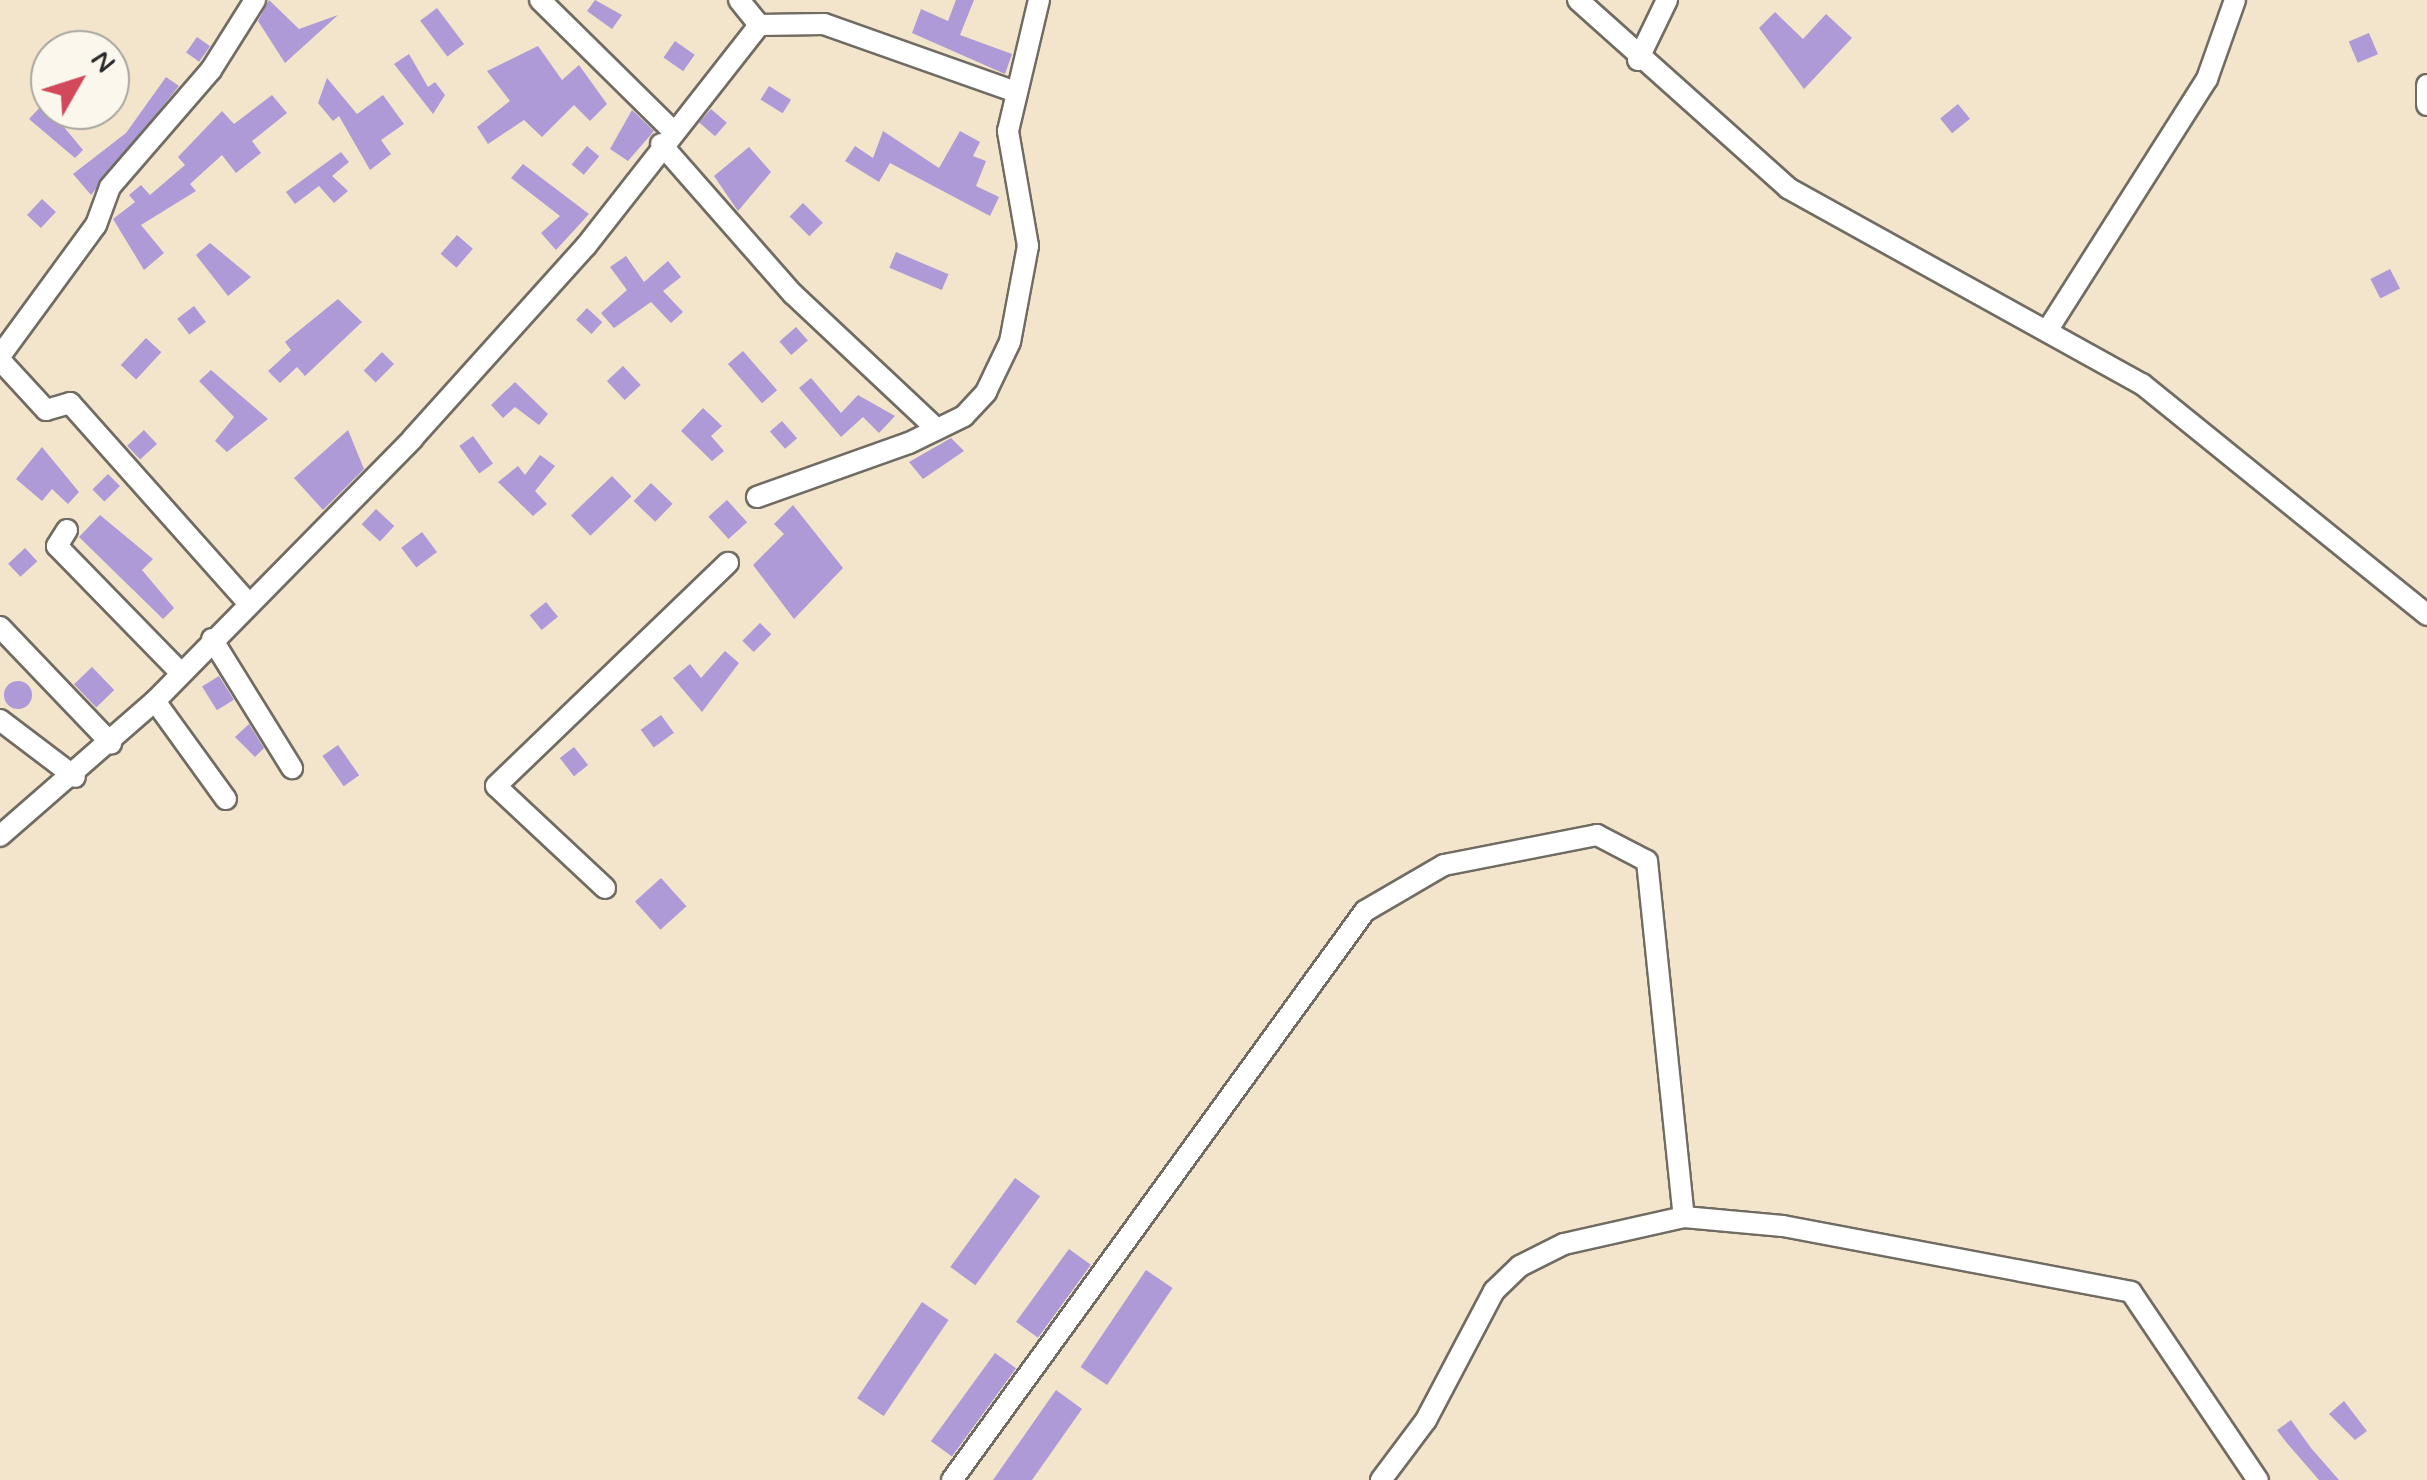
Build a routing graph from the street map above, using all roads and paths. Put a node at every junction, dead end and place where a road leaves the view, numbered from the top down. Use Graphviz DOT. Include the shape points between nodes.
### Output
graph roads {
  1 [pos="255,0"];
  2 [pos="540,0"];
  3 [pos="738,0"];
  4 [pos="1039,0"];
  5 [pos="1578,0"];
  6 [pos="1667,0"];
  7 [pos="2235,0"];
  8 [pos="759,26"];
  9 [pos="1638,60"];
  10 [pos="2427,85"];
  11 [pos="1012,91"];
  12 [pos="2427,105"];
  13 [pos="666,136"];
  14 [pos="2048,331"];
  15 [pos="0,358"];
  16 [pos="937,429"];
  17 [pos="758,498"];
  18 [pos="66,530"];
  19 [pos="728,564"];
  20 [pos="248,603"];
  21 [pos="2427,615"];
  22 [pos="0,627"];
  23 [pos="212,639"];
  24 [pos="181,673"];
  25 [pos="155,701"];
  26 [pos="0,720"];
  27 [pos="111,743"];
  28 [pos="292,768"];
  29 [pos="75,776"];
  30 [pos="226,799"];
  31 [pos="0,836"];
  32 [pos="605,888"];
  33 [pos="1684,1217"];
  34 [pos="952,1480"];
  35 [pos="1381,1480"];
  36 [pos="2258,1480"];
  1 -- 15 [label="street" via="211,70 110,187 96,225"];
  2 -- 13 [label="street"];
  3 -- 8 [label="street"];
  4 -- 11 [label="street"];
  5 -- 9 [label="street"];
  6 -- 9 [label="street"];
  7 -- 14 [label="street" via="2208,78"];
  8 -- 11 [label="street" via="824,24"];
  8 -- 13 [label="street"];
  9 -- 14 [label="street" via="1788,188"];
  10 -- 12 [label="street"];
  11 -- 16 [label="street" via="1008,131 1028,246 1010,342 986,392"];
  13 -- 16 [label="street" via="793,294"];
  13 -- 20 [label="street" via="573,260"];
  14 -- 21 [label="street" via="2227,446"];
  15 -- 20 [label="street" via="46,410 70,403"];
  16 -- 17 [label="street"];
  18 -- 24 [label="street" via="57,546"];
  19 -- 32 [label="street" via="496,786"];
  20 -- 23 [label="street"];
  22 -- 27 [label="street"];
  23 -- 24 [label="street"];
  23 -- 28 [label="street"];
  24 -- 25 [label="street"];
  25 -- 27 [label="street"];
  25 -- 30 [label="street"];
  26 -- 29 [label="street"];
  27 -- 29 [label="street"];
  29 -- 31 [label="street"];
  33 -- 34 [label="street" via="1647,861 1598,835 1444,865 1365,911"];
  33 -- 35 [label="street" via="1564,1244 1520,1266 1494,1291 1426,1420"];
  33 -- 36 [label="street" via="1784,1226 2131,1292"];
}
